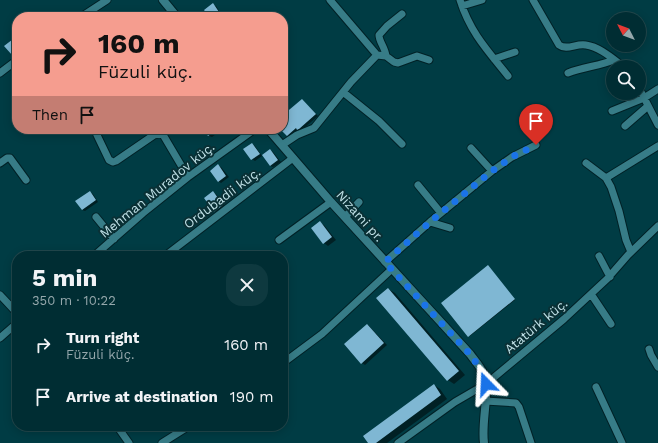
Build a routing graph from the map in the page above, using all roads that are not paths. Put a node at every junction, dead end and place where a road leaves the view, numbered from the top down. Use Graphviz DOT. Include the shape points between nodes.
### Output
graph roads {
  1 [pos="107,0"];
  2 [pos="163,0"];
  3 [pos="330,0"];
  4 [pos="482,0"];
  5 [pos="533,0"];
  6 [pos="461,3"];
  7 [pos="90,12"];
  8 [pos="173,12"];
  9 [pos="402,14"];
  10 [pos="515,52"];
  11 [pos="377,55"];
  12 [pos="386,56"];
  13 [pos="494,59"];
  14 [pos="429,60"];
  15 [pos="614,60"];
  16 [pos="606,63"];
  17 [pos="12,64"];
  18 [pos="0,73"];
  19 [pos="568,73"];
  20 [pos="508,76"];
  21 [pos="658,89"];
  22 [pos="343,92"];
  23 [pos="646,97"];
  24 [pos="639,100"];
  25 [pos="645,100"];
  26 [pos="648,106"];
  27 [pos="612,111"];
  28 [pos="658,125"];
  29 [pos="625,126"];
  30 [pos="156,134"];
  31 [pos="165,134"];
  32 [pos="248,134"];
  33 [pos="272,134"];
  34 [pos="97,135"];
  35 [pos="402,144"];
  36 [pos="282,145"];
  37 [pos="536,145"];
  38 [pos="658,146"];
  39 [pos="471,148"];
  40 [pos="293,158"];
  41 [pos="0,163"];
  42 [pos="586,163"];
  43 [pos="492,171"];
  44 [pos="188,177"];
  45 [pos="606,178"];
  46 [pos="26,180"];
  47 [pos="418,185"];
  48 [pos="331,202"];
  49 [pos="359,202"];
  50 [pos="441,213"];
  51 [pos="96,217"];
  52 [pos="345,217"];
  53 [pos="430,222"];
  54 [pos="658,226"];
  55 [pos="450,228"];
  56 [pos="114,239"];
  57 [pos="279,240"];
  58 [pos="100,251"];
  59 [pos="172,251"];
  60 [pos="631,252"];
  61 [pos="599,256"];
  62 [pos="385,262"];
  63 [pos="392,269"];
  64 [pos="610,277"];
  65 [pos="591,294"];
  66 [pos="0,295"];
  67 [pos="12,308"];
  68 [pos="611,324"];
  69 [pos="12,327"];
  70 [pos="0,338"];
  71 [pos="649,348"];
  72 [pos="288,359"];
  73 [pos="658,367"];
  74 [pos="486,384"];
  75 [pos="596,387"];
  76 [pos="485,401"];
  77 [pos="121,431"];
  78 [pos="181,431"];
  79 [pos="129,443"];
  80 [pos="162,443"];
  81 [pos="398,443"];
  82 [pos="484,443"];
  83 [pos="531,443"];
  84 [pos="622,443"];
  1 -- 7 [label="street"];
  2 -- 8 [label="street"];
  3 -- 11 [label="street"];
  4 -- 6 [label="street"];
  5 -- 15 [label="street" via="562,48 586,45"];
  6 -- 13 [label="street" via="477,38"];
  9 -- 12 [label="street" via="379,35"];
  10 -- 13 [label="street"];
  11 -- 12 [label="street"];
  11 -- 22 [label="street"];
  12 -- 14 [label="street" via="398,63 417,56"];
  13 -- 20 [label="street"];
  16 -- 19 [label="street"];
  17 -- 18 [label="street"];
  21 -- 23 [label="street"];
  22 -- 35 [label="street" via="379,121"];
  22 -- 36 [label="street" via="314,128"];
  24 -- 27 [label="street"];
  25 -- 26 [label="street"];
  26 -- 28 [label="street"];
  26 -- 29 [label="street"];
  30 -- 34 [label="street" via="113,162 109,160"];
  31 -- 44 [label="street"];
  32 -- 44 [label="street, Mehman Muradov küç."];
  33 -- 36 [label="street, Nizami pr."];
  36 -- 40 [label="street, Nizami pr."];
  37 -- 43 [label="street"];
  38 -- 45 [label="street"];
  39 -- 43 [label="street"];
  40 -- 48 [label="street, Nizami pr."];
  40 -- 59 [label="street, Ordubadii küç."];
  41 -- 46 [label="street" via="10,158"];
  42 -- 45 [label="street"];
  43 -- 50 [label="street"];
  44 -- 56 [label="street, Mehman Muradov küç."];
  45 -- 60 [label="street"];
  47 -- 50 [label="street"];
  48 -- 52 [label="street, Nizami pr."];
  48 -- 57 [label="street"];
  49 -- 52 [label="street"];
  50 -- 53 [label="street"];
  51 -- 56 [label="street"];
  52 -- 62 [label="street, Nizami pr."];
  53 -- 55 [label="street"];
  53 -- 62 [label="street"];
  54 -- 60 [label="street, Atatürk küç."];
  56 -- 58 [label="street, Mehman Muradov küç."];
  60 -- 64 [label="street, Atatürk küç."];
  61 -- 64 [label="street"];
  62 -- 63 [label="street, Nizami pr."];
  63 -- 72 [label="street" via="322,334"];
  63 -- 74 [label="street, Nizami pr." via="470,354 480,368"];
  64 -- 65 [label="street, Atatürk küç."];
  65 -- 68 [label="street"];
  65 -- 74 [label="street, Atatürk küç."];
  66 -- 67 [label="street"];
  69 -- 70 [label="street"];
  71 -- 73 [label="street"];
  74 -- 76 [label="street, Nizami pr."];
  74 -- 81 [label="street, Atatürk küç." via="455,402"];
  75 -- 84 [label="street"];
  76 -- 82 [label="street, Nizami pr."];
  76 -- 83 [label="street" via="516,403"];
  77 -- 79 [label="street"];
  78 -- 80 [label="street"];
}
